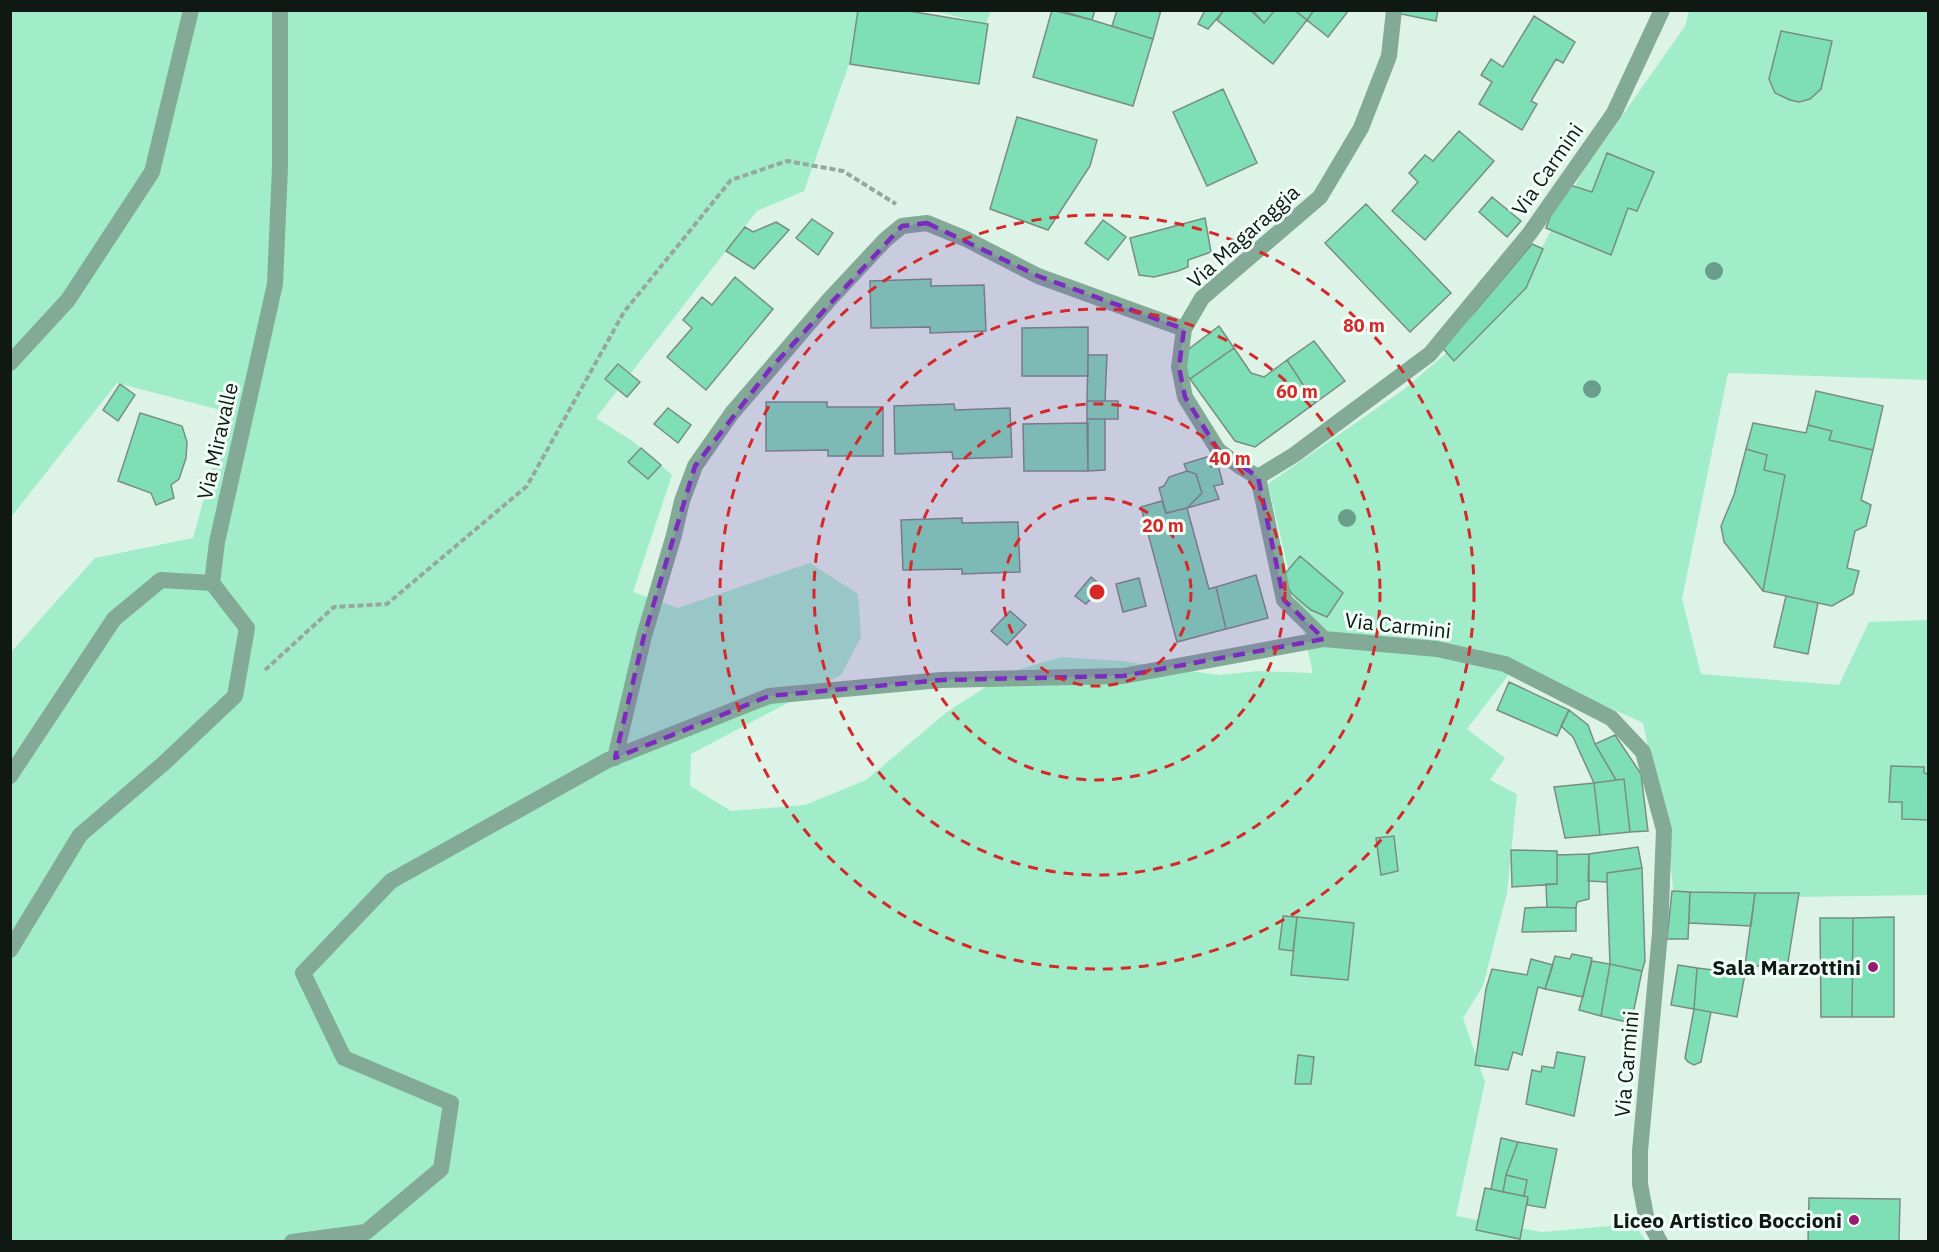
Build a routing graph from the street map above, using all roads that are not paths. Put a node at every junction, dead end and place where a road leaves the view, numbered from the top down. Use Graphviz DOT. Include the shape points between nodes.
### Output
graph roads {
  1 [pos="191,10"];
  2 [pos="280,10"];
  3 [pos="1394,10"];
  4 [pos="1662,10"];
  5 [pos="1184,329"];
  6 [pos="10,363"];
  7 [pos="1258,477"];
  8 [pos="212,583"];
  9 [pos="1324,639"];
  10 [pos="615,758"];
  11 [pos="10,776"];
  12 [pos="10,950"];
  13 [pos="292,1242"];
  14 [pos="1660,1242"];
  1 -- 6 [label="street" via="152,172 68,300"];
  2 -- 8 [label="street, Via Miravalle" via="275,284 217,542"];
  3 -- 5 [label="street, Via Magaraggia" via="1389,56 1361,128 1320,197 1202,298"];
  4 -- 7 [label="street, Via Carmini" via="1614,113 1530,233 1430,354 1294,455"];
  5 -- 7 [label="street, Via Magaraggia" via="1179,367 1185,397 1218,450"];
  5 -- 10 [label="street" via="1038,276 928,224 902,226 829,300 732,413 694,466 644,636"];
  7 -- 9 [label="street, Via Carmini" via="1284,600"];
  8 -- 11 [label="street" via="161,580 114,619"];
  8 -- 12 [label="street" via="247,628 235,696 80,836"];
  9 -- 10 [label="street" via="1123,675 941,680 769,696"];
  9 -- 14 [label="street, Via Carmini" via="1437,649 1505,664 1611,718 1643,752 1664,830 1660,933 1640,1151 1640,1184 1646,1216"];
  10 -- 13 [label="street" via="391,881 303,973 344,1058 451,1103 441,1169 366,1232"];
}
